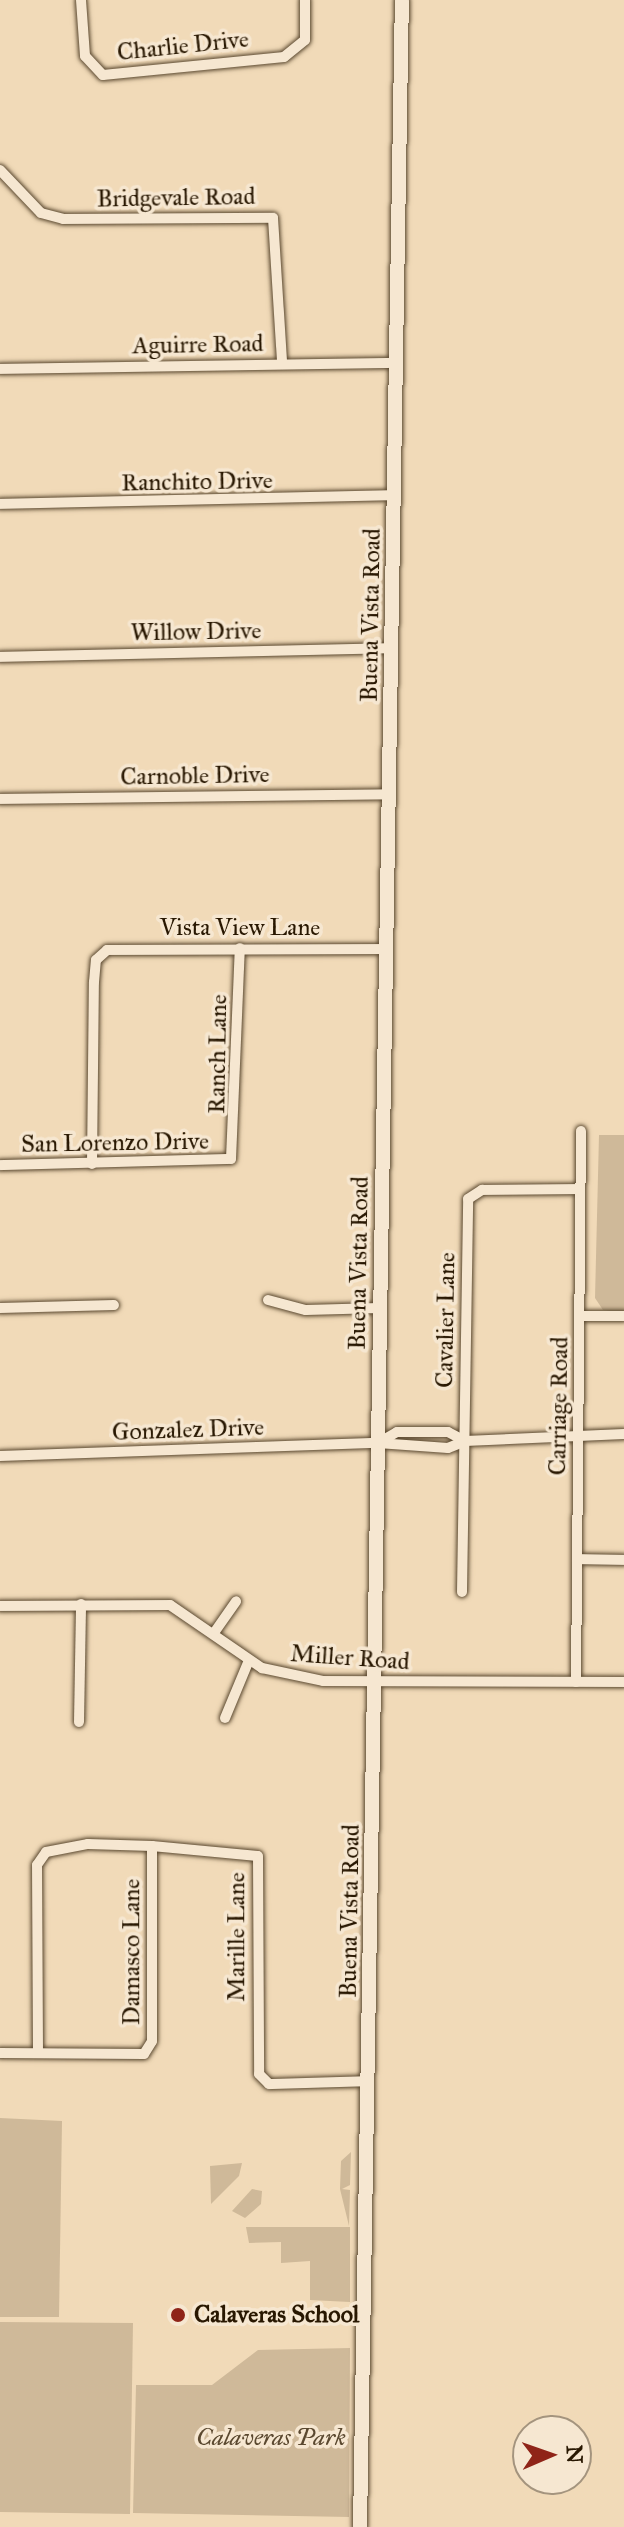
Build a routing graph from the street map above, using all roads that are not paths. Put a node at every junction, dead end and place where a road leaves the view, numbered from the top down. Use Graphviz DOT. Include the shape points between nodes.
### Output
graph roads {
  1 [pos="81,0"];
  2 [pos="305,0"];
  3 [pos="402,0"];
  4 [pos="0,170"];
  5 [pos="282,363"];
  6 [pos="397,363"];
  7 [pos="0,369"];
  8 [pos="395,495"];
  9 [pos="0,504"];
  10 [pos="393,648"];
  11 [pos="0,657"];
  12 [pos="390,794"];
  13 [pos="0,799"];
  14 [pos="240,948"];
  15 [pos="388,949"];
  16 [pos="581,1131"];
  17 [pos="231,1159"];
  18 [pos="92,1164"];
  19 [pos="0,1165"];
  20 [pos="578,1189"];
  21 [pos="268,1300"];
  22 [pos="114,1305"];
  23 [pos="0,1308"];
  24 [pos="379,1308"];
  25 [pos="581,1316"];
  26 [pos="624,1316"];
  27 [pos="577,1433"];
  28 [pos="624,1434"];
  29 [pos="465,1441"];
  30 [pos="378,1443"];
  31 [pos="0,1456"];
  32 [pos="577,1559"];
  33 [pos="624,1560"];
  34 [pos="462,1592"];
  35 [pos="236,1601"];
  36 [pos="81,1604"];
  37 [pos="0,1606"];
  38 [pos="216,1630"];
  39 [pos="249,1660"];
  40 [pos="374,1682"];
  41 [pos="576,1682"];
  42 [pos="624,1682"];
  43 [pos="225,1718"];
  44 [pos="79,1722"];
  45 [pos="152,1846"];
  46 [pos="38,2052"];
  47 [pos="0,2053"];
  48 [pos="368,2081"];
  49 [pos="360,2527"];
  1 -- 2 [label="street, Charlie Drive" via="85,56 103,75 284,57 305,40"];
  3 -- 6 [label="street, Buena Vista Road"];
  4 -- 5 [label="street, Bridgevale Road" via="41,213 63,219 273,218"];
  5 -- 6 [label="street, Aguirre Road"];
  5 -- 7 [label="street, Aguirre Road"];
  6 -- 8 [label="street, Buena Vista Road"];
  8 -- 9 [label="street, Ranchito Drive"];
  8 -- 10 [label="street, Buena Vista Road"];
  10 -- 11 [label="street, Willow Drive"];
  10 -- 12 [label="street, Buena Vista Road"];
  12 -- 13 [label="street, Carnoble Drive"];
  12 -- 15 [label="street, Buena Vista Road"];
  14 -- 15 [label="street, Vista View Lane"];
  14 -- 17 [label="street, Ranch Lane"];
  14 -- 18 [label="street, Vista View Lane" via="126,947 96,960"];
  15 -- 24 [label="street, Buena Vista Road"];
  16 -- 20 [label="street, Carriage Road"];
  17 -- 18 [label="street, San Lorenzo Drive"];
  18 -- 19 [label="street, San Lorenzo Drive"];
  20 -- 25 [label="street, Carriage Road"];
  20 -- 29 [label="street, Cavalier Lane" via="482,1190 468,1199"];
  21 -- 24 [label="street" via="306,1310"];
  22 -- 23 [label="street"];
  24 -- 30 [label="street, Buena Vista Road"];
  25 -- 26 [label="street"];
  25 -- 27 [label="street, Carriage Road"];
  27 -- 28 [label="street"];
  27 -- 29 [label="street"];
  27 -- 32 [label="street, Carriage Road"];
  29 -- 30 [label="street" via="448,1448"];
  29 -- 30 [label="street" via="448,1432 397,1432"];
  29 -- 34 [label="street, Cavalier Lane"];
  30 -- 31 [label="street, Gonzalez Drive"];
  30 -- 40 [label="street, Buena Vista Road"];
  32 -- 33 [label="street"];
  32 -- 41 [label="street, Carriage Road"];
  35 -- 38 [label="street"];
  36 -- 37 [label="street, Miller Road"];
  36 -- 38 [label="street, Miller Road" via="170,1605"];
  36 -- 44 [label="street"];
  38 -- 39 [label="street, Miller Road"];
  39 -- 40 [label="street, Miller Road" via="297,1677"];
  39 -- 43 [label="street"];
  40 -- 41 [label="street, Miller Road"];
  40 -- 48 [label="street, Buena Vista Road"];
  41 -- 42 [label="street, Miller Road"];
  45 -- 46 [label="street, Marille Lane" via="88,1844 46,1852 37,1865"];
  45 -- 46 [label="street, Damasco Lane" via="152,2041 144,2054 123,2059"];
  45 -- 48 [label="street, Marille Lane" via="258,1856 259,2074 269,2084"];
  46 -- 47 [label="street, Damasco Lane"];
  48 -- 49 [label="street, Buena Vista Road"];
}
